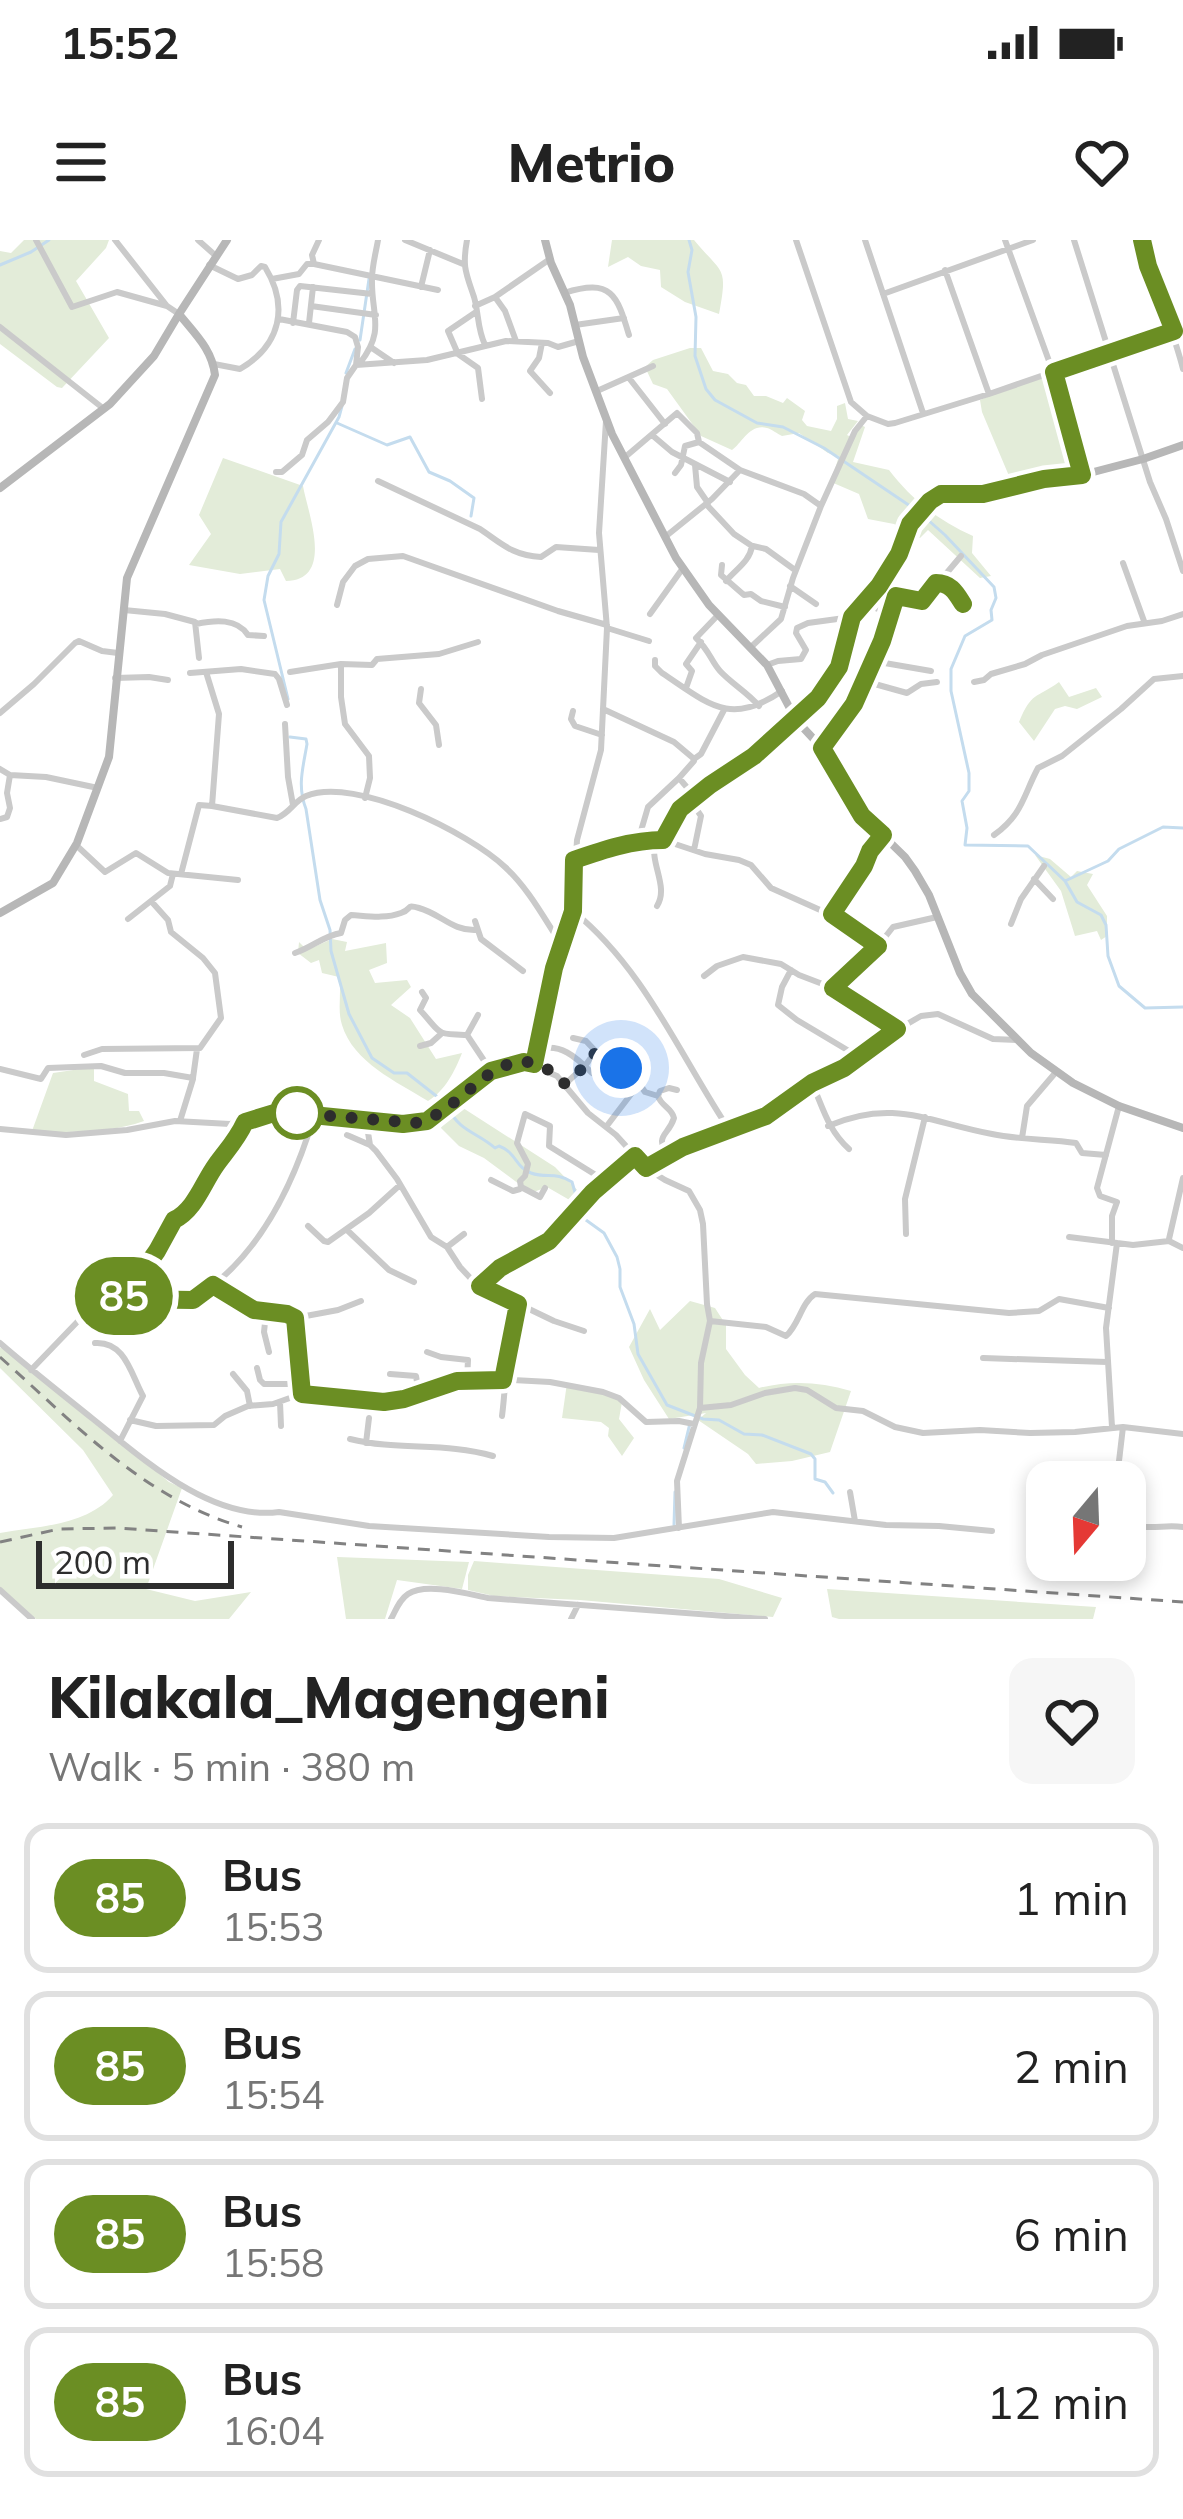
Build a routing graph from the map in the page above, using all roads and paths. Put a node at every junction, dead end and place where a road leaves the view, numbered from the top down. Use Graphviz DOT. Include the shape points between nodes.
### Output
graph roads {
  1 [pos="36,240"];
  2 [pos="115,240"];
  3 [pos="198,240"];
  4 [pos="226,240"];
  5 [pos="319,240"];
  6 [pos="378,240"];
  7 [pos="405,240"];
  8 [pos="467,240"];
  9 [pos="545,240"];
  10 [pos="796,240"];
  11 [pos="866,240"];
  12 [pos="1033,240"];
  13 [pos="1074,240"];
  14 [pos="1142,240"];
  15 [pos="1007,244"];
  16 [pos="430,250"];
  17 [pos="550,259"];
  18 [pos="213,260"];
  19 [pos="314,264"];
  20 [pos="464,264"];
  21 [pos="945,269"];
  22 [pos="372,276"];
  23 [pos="272,279"];
  24 [pos="313,287"];
  25 [pos="421,287"];
  26 [pos="438,290"];
  27 [pos="565,293"];
  28 [pos="883,294"];
  29 [pos="373,295"];
  30 [pos="495,297"];
  31 [pos="167,306"];
  32 [pos="311,306"];
  33 [pos="475,309"];
  34 [pos="179,314"];
  35 [pos="376,315"];
  36 [pos="624,318"];
  37 [pos="279,320"];
  38 [pos="292,323"];
  39 [pos="309,323"];
  40 [pos="575,326"];
  41 [pos="0,327"];
  42 [pos="1183,327"];
  43 [pos="1174,331"];
  44 [pos="629,335"];
  45 [pos="516,340"];
  46 [pos="579,341"];
  47 [pos="542,343"];
  48 [pos="485,345"];
  49 [pos="372,348"];
  50 [pos="1110,352"];
  51 [pos="458,354"];
  52 [pos="394,363"];
  53 [pos="214,364"];
  54 [pos="358,364"];
  55 [pos="653,366"];
  56 [pos="1183,369"];
  57 [pos="1054,372"];
  58 [pos="629,378"];
  59 [pos="597,391"];
  60 [pos="550,393"];
  61 [pos="988,394"];
  62 [pos="482,399"];
  63 [pos="104,409"];
  64 [pos="923,414"];
  65 [pos="867,416"];
  66 [pos="606,417"];
  67 [pos="665,424"];
  68 [pos="652,435"];
  69 [pos="699,442"];
  70 [pos="1183,445"];
  71 [pos="681,457"];
  72 [pos="624,458"];
  73 [pos="1143,459"];
  74 [pos="695,465"];
  75 [pos="740,470"];
  76 [pos="277,472"];
  77 [pos="675,472"];
  78 [pos="1082,475"];
  79 [pos="378,481"];
  80 [pos="730,482"];
  81 [pos="0,488"];
  82 [pos="707,503"];
  83 [pos="820,506"];
  84 [pos="665,537"];
  85 [pos="752,546"];
  86 [pos="599,550"];
  87 [pos="962,556"];
  88 [pos="1123,563"];
  89 [pos="722,565"];
  90 [pos="683,568"];
  91 [pos="796,570"];
  92 [pos="1183,571"];
  93 [pos="726,581"];
  94 [pos="936,583"];
  95 [pos="790,586"];
  96 [pos="879,586"];
  97 [pos="896,596"];
  98 [pos="816,604"];
  99 [pos="864,604"];
  100 [pos="963,604"];
  101 [pos="337,605"];
  102 [pos="785,607"];
  103 [pos="124,610"];
  104 [pos="650,614"];
  105 [pos="892,614"];
  106 [pos="1183,614"];
  107 [pos="718,615"];
  108 [pos="852,617"];
  109 [pos="1145,623"];
  110 [pos="196,624"];
  111 [pos="607,626"];
  112 [pos="264,636"];
  113 [pos="649,640"];
  114 [pos="478,642"];
  115 [pos="700,642"];
  116 [pos="751,646"];
  117 [pos="118,653"];
  118 [pos="200,658"];
  119 [pos="655,660"];
  120 [pos="873,661"];
  121 [pos="341,664"];
  122 [pos="767,665"];
  123 [pos="906,665"];
  124 [pos="931,671"];
  125 [pos="206,672"];
  126 [pos="290,672"];
  127 [pos="190,673"];
  128 [pos="1183,676"];
  129 [pos="115,678"];
  130 [pos="169,680"];
  131 [pos="864,681"];
  132 [pos="937,682"];
  133 [pos="974,682"];
  134 [pos="921,684"];
  135 [pos="686,688"];
  136 [pos="421,689"];
  137 [pos="782,692"];
  138 [pos="286,705"];
  139 [pos="759,706"];
  140 [pos="603,709"];
  141 [pos="724,710"];
  142 [pos="573,711"];
  143 [pos="0,713"];
  144 [pos="796,720"];
  145 [pos="285,724"];
  146 [pos="602,735"];
  147 [pos="439,745"];
  148 [pos="822,748"];
  149 [pos="694,759"];
  150 [pos="0,769"];
  151 [pos="10,775"];
  152 [pos="679,778"];
  153 [pos="98,788"];
  154 [pos="365,798"];
  155 [pos="694,799"];
  156 [pos="293,805"];
  157 [pos="212,806"];
  158 [pos="0,819"];
  159 [pos="883,835"];
  160 [pos="994,835"];
  161 [pos="663,840"];
  162 [pos="638,842"];
  163 [pos="76,845"];
  164 [pos="694,850"];
  165 [pos="574,860"];
  166 [pos="1045,866"];
  167 [pos="177,874"];
  168 [pos="1034,879"];
  169 [pos="238,880"];
  170 [pos="1053,899"];
  171 [pos="151,901"];
  172 [pos="657,906"];
  173 [pos="573,911"];
  174 [pos="0,913"];
  175 [pos="832,914"];
  176 [pos="938,917"];
  177 [pos="128,919"];
  178 [pos="1011,924"];
  179 [pos="561,944"];
  180 [pos="878,946"];
  181 [pos="296,953"];
  182 [pos="791,970"];
  183 [pos="523,971"];
  184 [pos="704,976"];
  185 [pos="833,988"];
  186 [pos="422,992"];
  187 [pos="478,1015"];
  188 [pos="897,1029"];
  189 [pos="441,1034"];
  190 [pos="467,1035"];
  191 [pos="573,1038"];
  192 [pos="1018,1040"];
  193 [pos="420,1046"];
  194 [pos="197,1049"];
  195 [pos="537,1050"];
  196 [pos="596,1052"];
  197 [pos="84,1055"];
  198 [pos="859,1057"];
  199 [pos="534,1064"];
  200 [pos="0,1069"];
  201 [pos="589,1069"];
  202 [pos="491,1071"];
  203 [pos="1056,1072"];
  204 [pos="193,1078"];
  205 [pos="812,1083"];
  206 [pos="565,1084"];
  207 [pos="638,1085"];
  208 [pos="677,1090"];
  209 [pos="658,1096"];
  210 [pos="1119,1106"];
  211 [pos="314,1116"];
  212 [pos="926,1117"];
  213 [pos="366,1120"];
  214 [pos="180,1121"];
  215 [pos="245,1122"];
  216 [pos="828,1126"];
  217 [pos="606,1127"];
  218 [pos="1183,1128"];
  219 [pos="0,1129"];
  220 [pos="731,1131"];
  221 [pos="347,1135"];
  222 [pos="1022,1138"];
  223 [pos="370,1145"];
  224 [pos="849,1149"];
  225 [pos="1106,1155"];
  226 [pos="635,1156"];
  227 [pos="668,1156"];
  228 [pos="646,1168"];
  229 [pos="1183,1178"];
  230 [pos="491,1180"];
  231 [pos="603,1184"];
  232 [pos="400,1185"];
  233 [pos="521,1188"];
  234 [pos="545,1188"];
  235 [pos="308,1226"];
  236 [pos="346,1229"];
  237 [pos="464,1234"];
  238 [pos="906,1234"];
  239 [pos="1069,1238"];
  240 [pos="1169,1241"];
  241 [pos="1115,1243"];
  242 [pos="447,1247"];
  243 [pos="1183,1248"];
  244 [pos="414,1282"];
  245 [pos="213,1285"];
  246 [pos="480,1286"];
  247 [pos="123,1299"];
  248 [pos="361,1301"];
  249 [pos="518,1304"];
  250 [pos="1109,1308"];
  251 [pos="266,1313"];
  252 [pos="295,1318"];
  253 [pos="710,1321"];
  254 [pos="584,1330"];
  255 [pos="0,1343"];
  256 [pos="95,1343"];
  257 [pos="269,1352"];
  258 [pos="428,1352"];
  259 [pos="983,1358"];
  260 [pos="1107,1362"];
  261 [pos="257,1368"];
  262 [pos="31,1370"];
  263 [pos="232,1374"];
  264 [pos="390,1374"];
  265 [pos="467,1380"];
  266 [pos="503,1380"];
  267 [pos="300,1384"];
  268 [pos="302,1394"];
  269 [pos="419,1394"];
  270 [pos="280,1402"];
  271 [pos="250,1406"];
  272 [pos="700,1408"];
  273 [pos="502,1416"];
  274 [pos="369,1418"];
  275 [pos="130,1420"];
  276 [pos="694,1424"];
  277 [pos="280,1426"];
  278 [pos="1112,1427"];
  279 [pos="1123,1427"];
  280 [pos="1183,1434"];
  281 [pos="350,1438"];
  282 [pos="120,1441"];
  283 [pos="366,1443"];
  284 [pos="493,1456"];
  285 [pos="1119,1461"];
  286 [pos="850,1492"];
  287 [pos="855,1522"];
  288 [pos="1183,1527"];
  289 [pos="680,1528"];
  290 [pos="1146,1528"];
  291 [pos="992,1531"];
  292 [pos="0,1590"];
  293 [pos="578,1605"];
  294 [pos="741,1618"];
  295 [pos="32,1619"];
  296 [pos="391,1619"];
  297 [pos="571,1619"];
  298 [pos="766,1619"];
  1 -- 31 [label="street" via="72,307 117,292"];
  2 -- 31 [label="street"];
  3 -- 18 [label="street"];
  4 -- 18 [label="street"];
  5 -- 19 [label="street"];
  6 -- 22 [label="street"];
  7 -- 16 [label="street"];
  8 -- 20 [label="street"];
  9 -- 17 [label="street"];
  10 -- 65 [label="street" via="851,402"];
  11 -- 28 [label="street"];
  12 -- 15 [label="street"];
  13 -- 50 [label="street"];
  14 -- 43 [label="street"];
  15 -- 21 [label="street"];
  15 -- 57 [label="street"];
  16 -- 20 [label="street"];
  16 -- 25 [label="street"];
  17 -- 27 [label="street"];
  17 -- 30 [label="street"];
  18 -- 23 [label="street" via="238,279 262,266"];
  18 -- 34 [label="street"];
  19 -- 22 [label="street"];
  19 -- 23 [label="street"];
  20 -- 33 [label="street"];
  21 -- 28 [label="street"];
  21 -- 61 [label="street"];
  22 -- 25 [label="street"];
  22 -- 29 [label="street"];
  23 -- 37 [label="street"];
  24 -- 29 [label="street"];
  24 -- 32 [label="street"];
  24 -- 38 [label="street" via="298,289"];
  25 -- 26 [label="street"];
  27 -- 36 [label="street" via="604,290"];
  27 -- 40 [label="street"];
  28 -- 64 [label="street"];
  29 -- 35 [label="street"];
  30 -- 33 [label="street"];
  30 -- 45 [label="street"];
  31 -- 34 [label="street"];
  32 -- 35 [label="street"];
  32 -- 39 [label="street"];
  33 -- 48 [label="street"];
  33 -- 51 [label="street" via="449,328"];
  34 -- 53 [label="street"];
  34 -- 63 [label="street" via="154,356"];
  35 -- 49 [label="street"];
  36 -- 40 [label="street"];
  36 -- 44 [label="street"];
  37 -- 38 [label="street"];
  37 -- 53 [label="street" via="240,369"];
  38 -- 39 [label="street"];
  39 -- 54 [label="street" via="353,335"];
  40 -- 46 [label="street"];
  41 -- 63 [label="street"];
  42 -- 43 [label="street"];
  43 -- 50 [label="street"];
  43 -- 56 [label="street"];
  45 -- 47 [label="street"];
  45 -- 48 [label="street"];
  46 -- 47 [label="street"];
  46 -- 59 [label="street"];
  47 -- 60 [label="street" via="530,370"];
  48 -- 51 [label="street"];
  49 -- 52 [label="street"];
  49 -- 54 [label="street"];
  50 -- 57 [label="street"];
  50 -- 73 [label="street"];
  51 -- 52 [label="street"];
  51 -- 62 [label="street" via="478,368"];
  52 -- 54 [label="street"];
  53 -- 103 [label="street" via="127,578"];
  54 -- 76 [label="street" via="340,407 302,455"];
  55 -- 58 [label="street"];
  57 -- 61 [label="street"];
  57 -- 78 [label="street"];
  58 -- 59 [label="street"];
  58 -- 67 [label="street"];
  59 -- 66 [label="street"];
  61 -- 64 [label="street"];
  63 -- 81 [label="street"];
  64 -- 65 [label="street" via="888,424"];
  65 -- 83 [label="street"];
  66 -- 72 [label="street"];
  66 -- 86 [label="street"];
  67 -- 68 [label="street"];
  67 -- 69 [label="street" via="681,415"];
  68 -- 71 [label="street"];
  68 -- 72 [label="street"];
  69 -- 71 [label="street"];
  69 -- 75 [label="street"];
  70 -- 73 [label="street"];
  71 -- 74 [label="street"];
  71 -- 77 [label="street"];
  72 -- 84 [label="street"];
  73 -- 78 [label="street"];
  73 -- 92 [label="street"];
  74 -- 80 [label="street"];
  74 -- 82 [label="street"];
  75 -- 80 [label="street"];
  75 -- 83 [label="street"];
  78 -- 96 [label="street" via="941,494 915,517"];
  79 -- 86 [label="street" via="522,554"];
  80 -- 82 [label="street"];
  82 -- 84 [label="street"];
  82 -- 85 [label="street"];
  83 -- 91 [label="street"];
  84 -- 90 [label="street"];
  85 -- 91 [label="street"];
  85 -- 93 [label="street"];
  86 -- 111 [label="street"];
  87 -- 94 [label="street"];
  88 -- 109 [label="street"];
  89 -- 93 [label="street"];
  90 -- 104 [label="street"];
  90 -- 107 [label="street"];
  91 -- 95 [label="street"];
  93 -- 102 [label="street"];
  94 -- 97 [label="street" via="922,601"];
  94 -- 100 [label="street"];
  95 -- 98 [label="street"];
  95 -- 102 [label="street"];
  96 -- 97 [label="street"];
  96 -- 99 [label="street"];
  97 -- 105 [label="street"];
  99 -- 105 [label="street"];
  99 -- 108 [label="street"];
  101 -- 111 [label="street" via="356,566 404,556"];
  102 -- 116 [label="street"];
  103 -- 110 [label="street"];
  103 -- 117 [label="street"];
  105 -- 120 [label="street"];
  106 -- 109 [label="street"];
  107 -- 115 [label="street"];
  107 -- 116 [label="street"];
  108 -- 122 [label="street" via="796,628 806,650 801,658"];
  108 -- 144 [label="street" via="839,667"];
  109 -- 133 [label="street"];
  110 -- 112 [label="street" via="232,622"];
  110 -- 118 [label="street"];
  111 -- 113 [label="street"];
  111 -- 140 [label="street"];
  114 -- 121 [label="street" via="373,665"];
  115 -- 135 [label="street" via="686,664"];
  115 -- 139 [label="street"];
  116 -- 122 [label="street"];
  117 -- 129 [label="street"];
  117 -- 143 [label="street" via="75,643"];
  119 -- 135 [label="street"];
  120 -- 123 [label="street"];
  120 -- 131 [label="street"];
  121 -- 126 [label="street"];
  121 -- 154 [label="street" via="345,724 369,756"];
  122 -- 137 [label="street"];
  123 -- 124 [label="street"];
  123 -- 134 [label="street"];
  125 -- 127 [label="street"];
  125 -- 138 [label="street" via="275,674"];
  125 -- 157 [label="street" via="219,714"];
  128 -- 160 [label="street" via="1154,679 1038,768 1023,806"];
  129 -- 130 [label="street"];
  129 -- 153 [label="street" via="109,757"];
  131 -- 134 [label="street" via="907,693"];
  131 -- 148 [label="street"];
  132 -- 134 [label="street"];
  135 -- 141 [label="street"];
  136 -- 147 [label="street"];
  137 -- 139 [label="street"];
  137 -- 144 [label="street"];
  139 -- 141 [label="street"];
  140 -- 146 [label="street"];
  140 -- 149 [label="street"];
  141 -- 149 [label="street"];
  142 -- 146 [label="street" via="575,726"];
  144 -- 148 [label="street"];
  144 -- 155 [label="street"];
  145 -- 156 [label="street"];
  146 -- 165 [label="street"];
  148 -- 159 [label="street" via="862,816"];
  149 -- 152 [label="street"];
  150 -- 151 [label="street"];
  151 -- 153 [label="street"];
  151 -- 158 [label="street" via="10,808"];
  152 -- 155 [label="street"];
  152 -- 162 [label="street" via="648,807"];
  153 -- 163 [label="street"];
  154 -- 156 [label="street" via="311,794"];
  154 -- 179 [label="street" via="434,819 501,863"];
  155 -- 161 [label="street"];
  155 -- 164 [label="street" via="701,816"];
  156 -- 157 [label="street" via="277,818"];
  157 -- 167 [label="street" via="199,805"];
  159 -- 175 [label="street"];
  159 -- 176 [label="street" via="915,871"];
  161 -- 162 [label="street"];
  161 -- 164 [label="street"];
  161 -- 172 [label="street" via="653,850 663,894"];
  162 -- 165 [label="street"];
  163 -- 167 [label="street" via="104,872 136,853"];
  163 -- 174 [label="street" via="53,883"];
  164 -- 175 [label="street" via="751,865 772,889"];
  165 -- 173 [label="street"];
  166 -- 168 [label="street"];
  167 -- 169 [label="street"];
  167 -- 171 [label="street"];
  168 -- 170 [label="street"];
  168 -- 178 [label="street"];
  171 -- 177 [label="street"];
  171 -- 194 [label="street" via="215,973 220,1018"];
  173 -- 179 [label="street"];
  173 -- 220 [label="street" via="646,990"];
  175 -- 180 [label="street"];
  176 -- 180 [label="street" via="893,927"];
  176 -- 192 [label="street" via="973,994"];
  179 -- 195 [label="street"];
  180 -- 185 [label="street"];
  181 -- 183 [label="street" via="341,933 351,915 377,918 411,907 460,929 476,926 490,948"];
  182 -- 184 [label="street" via="742,957"];
  182 -- 185 [label="street"];
  182 -- 198 [label="street" via="778,1005"];
  185 -- 188 [label="street"];
  186 -- 189 [label="street" via="420,1010"];
  187 -- 190 [label="street"];
  188 -- 192 [label="street" via="938,1014 993,1039"];
  188 -- 198 [label="street"];
  189 -- 190 [label="street"];
  189 -- 193 [label="street"];
  190 -- 202 [label="street"];
  191 -- 196 [label="street"];
  192 -- 203 [label="street"];
  194 -- 197 [label="street"];
  194 -- 204 [label="street"];
  195 -- 199 [label="street"];
  195 -- 201 [label="street" via="555,1047"];
  196 -- 201 [label="street"];
  196 -- 207 [label="street"];
  198 -- 205 [label="street"];
  199 -- 202 [label="street"];
  199 -- 206 [label="street"];
  200 -- 204 [label="street" via="40,1079 50,1067 101,1066"];
  201 -- 206 [label="street"];
  202 -- 213 [label="street" via="427,1121"];
  203 -- 210 [label="street"];
  203 -- 222 [label="street" via="1027,1106"];
  204 -- 214 [label="street"];
  205 -- 216 [label="street"];
  205 -- 220 [label="street"];
  206 -- 217 [label="street"];
  207 -- 209 [label="street"];
  207 -- 217 [label="street"];
  208 -- 209 [label="street"];
  209 -- 227 [label="street" via="674,1118 661,1138"];
  210 -- 218 [label="street"];
  210 -- 225 [label="street"];
  211 -- 213 [label="street"];
  211 -- 215 [label="street" via="274,1113"];
  211 -- 245 [label="street" via="278,1207"];
  212 -- 216 [label="street" via="867,1112"];
  212 -- 222 [label="street"];
  212 -- 238 [label="street" via="905,1199"];
  213 -- 223 [label="street"];
  214 -- 215 [label="street"];
  214 -- 219 [label="street" via="66,1135"];
  215 -- 247 [label="street"];
  216 -- 224 [label="street"];
  217 -- 226 [label="street"];
  220 -- 227 [label="street"];
  221 -- 223 [label="street"];
  222 -- 225 [label="street"];
  223 -- 232 [label="street"];
  225 -- 241 [label="street" via="1097,1188 1117,1202"];
  226 -- 228 [label="street"];
  226 -- 231 [label="street"];
  227 -- 228 [label="street"];
  228 -- 253 [label="street" via="686,1187 697,1202"];
  229 -- 240 [label="street"];
  230 -- 233 [label="street"];
  231 -- 233 [label="street" via="549,1146 550,1126 525,1114 517,1137 528,1164"];
  231 -- 246 [label="street" via="549,1241"];
  232 -- 236 [label="street"];
  232 -- 242 [label="street" via="431,1237"];
  233 -- 234 [label="street" via="538,1197"];
  235 -- 236 [label="street" via="326,1242"];
  236 -- 244 [label="street" via="380,1264"];
  237 -- 242 [label="street"];
  239 -- 241 [label="street"];
  240 -- 241 [label="street"];
  240 -- 243 [label="street"];
  241 -- 250 [label="street"];
  242 -- 246 [label="street"];
  245 -- 247 [label="street" via="193,1300"];
  245 -- 251 [label="street"];
  246 -- 249 [label="street"];
  247 -- 262 [label="street" via="80,1318"];
  248 -- 252 [label="street"];
  249 -- 254 [label="street"];
  249 -- 266 [label="street"];
  250 -- 253 [label="street" via="1059,1299 1039,1311 1009,1313 815,1294 786,1336"];
  250 -- 260 [label="street"];
  251 -- 252 [label="street"];
  251 -- 257 [label="street"];
  252 -- 267 [label="street"];
  253 -- 272 [label="street"];
  255 -- 262 [label="street"];
  256 -- 275 [label="street" via="118,1348 142,1393"];
  258 -- 265 [label="street" via="468,1360"];
  259 -- 260 [label="street"];
  260 -- 278 [label="street"];
  261 -- 267 [label="street" via="264,1384"];
  262 -- 282 [label="street"];
  263 -- 271 [label="street"];
  264 -- 269 [label="street" via="416,1376"];
  265 -- 266 [label="street"];
  265 -- 269 [label="street"];
  266 -- 273 [label="street"];
  266 -- 276 [label="street" via="587,1388 619,1398 646,1422"];
  267 -- 268 [label="street"];
  268 -- 269 [label="street" via="378,1402"];
  268 -- 270 [label="street"];
  270 -- 271 [label="street"];
  270 -- 277 [label="street"];
  271 -- 275 [label="street" via="214,1425"];
  272 -- 276 [label="street"];
  272 -- 278 [label="street" via="795,1388 922,1433"];
  274 -- 283 [label="street"];
  275 -- 282 [label="street"];
  276 -- 289 [label="street" via="677,1481"];
  278 -- 279 [label="street"];
  279 -- 280 [label="street"];
  279 -- 285 [label="street"];
  281 -- 283 [label="street"];
  282 -- 289 [label="street" via="170,1479 248,1512 549,1538"];
  283 -- 284 [label="street"];
  286 -- 287 [label="street"];
  287 -- 289 [label="street" via="773,1512"];
  287 -- 291 [label="street"];
  288 -- 290 [label="street"];
  292 -- 295 [label="street"];
  293 -- 294 [label="street"];
  293 -- 296 [label="street" via="416,1590"];
  293 -- 297 [label="street"];
  294 -- 298 [label="street"];
}
